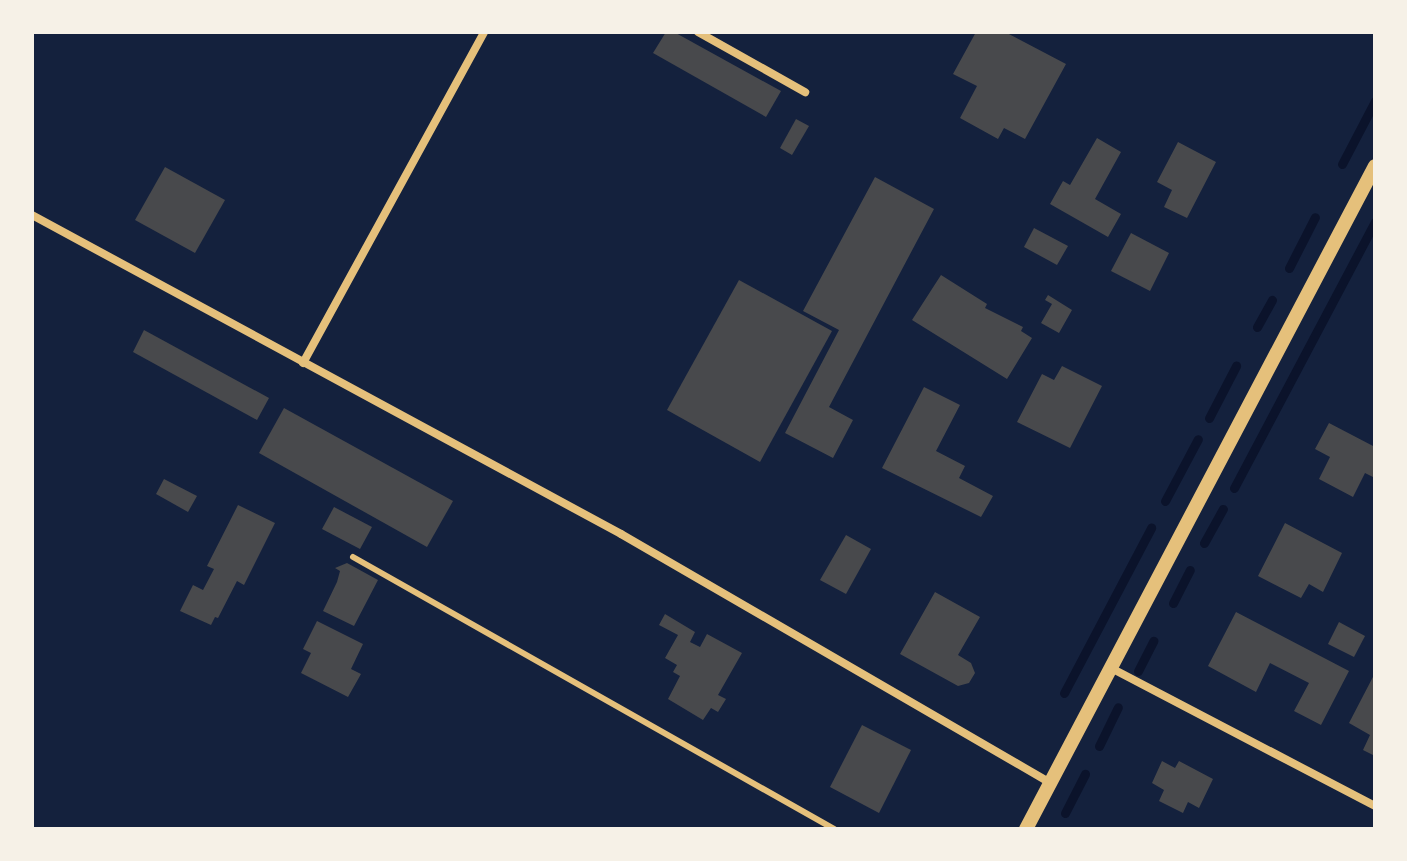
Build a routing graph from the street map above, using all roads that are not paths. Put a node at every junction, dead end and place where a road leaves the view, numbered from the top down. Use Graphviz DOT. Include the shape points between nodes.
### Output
graph roads {
  1 [pos="484,32"];
  2 [pos="698,32"];
  3 [pos="805,92"];
  4 [pos="1375,166"];
  5 [pos="32,215"];
  6 [pos="303,363"];
  7 [pos="353,557"];
  8 [pos="1111,668"];
  9 [pos="1050,783"];
  10 [pos="1375,806"];
  11 [pos="834,829"];
  12 [pos="1026,829"];
  1 -- 6 [label="street"];
  2 -- 3 [label="street"];
  4 -- 8 [label="street"];
  5 -- 6 [label="street"];
  6 -- 9 [label="street" via="621,534"];
  7 -- 11 [label="lane"];
  8 -- 9 [label="street"];
  8 -- 10 [label="street"];
  9 -- 12 [label="street"];
}
